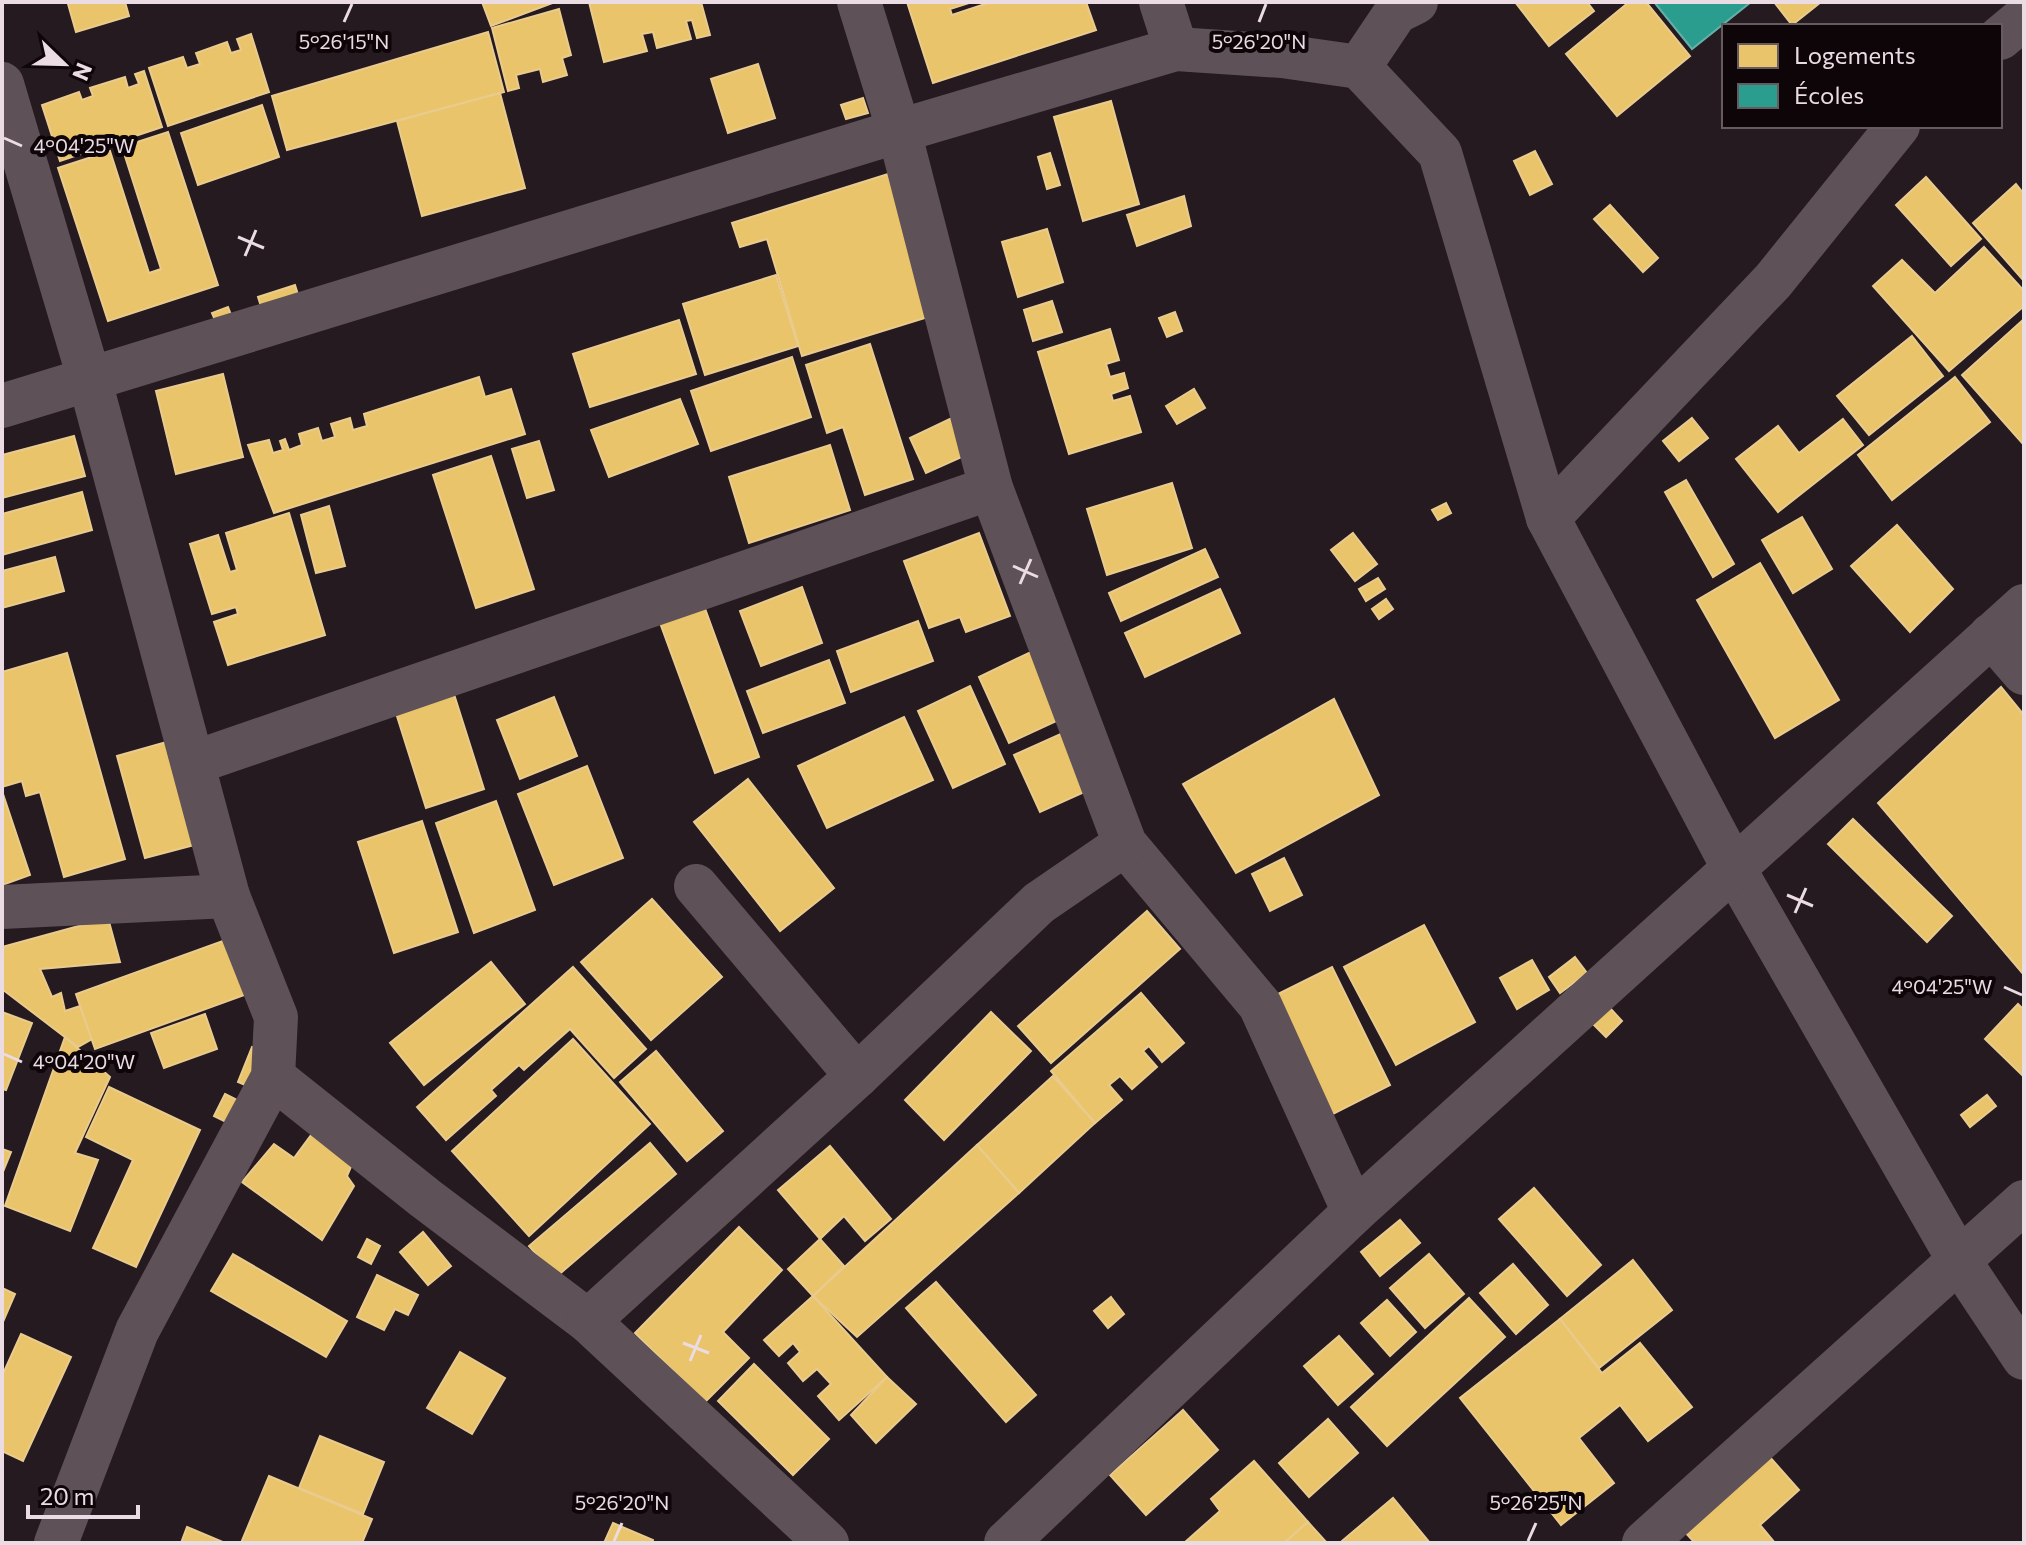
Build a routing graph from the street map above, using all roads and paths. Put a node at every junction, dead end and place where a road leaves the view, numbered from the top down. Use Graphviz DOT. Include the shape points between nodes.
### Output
graph roads {
  1 [pos="859,2"];
  2 [pos="1161,2"];
  3 [pos="1416,2"];
  4 [pos="2024,18"];
  5 [pos="2002,36"];
  6 [pos="1176,49"];
  7 [pos="1359,67"];
  8 [pos="2,84"];
  9 [pos="1896,128"];
  10 [pos="899,131"];
  11 [pos="90,381"];
  12 [pos="2,406"];
  13 [pos="991,488"];
  14 [pos="1548,518"];
  15 [pos="2024,606"];
  16 [pos="1991,635"];
  17 [pos="2024,673"];
  18 [pos="193,763"];
  19 [pos="1125,844"];
  20 [pos="1733,867"];
  21 [pos="696,886"];
  22 [pos="228,896"];
  23 [pos="2,907"];
  24 [pos="857,1076"];
  25 [pos="273,1077"];
  26 [pos="2024,1202"];
  27 [pos="1354,1212"];
  28 [pos="1960,1262"];
  29 [pos="588,1321"];
  30 [pos="2024,1358"];
  31 [pos="56,1543"];
  32 [pos="827,1543"];
  33 [pos="1006,1543"];
  34 [pos="1644,1543"];
  1 -- 10 [label="street"];
  2 -- 6 [label="street"];
  3 -- 7 [label="street" via="1396,12"];
  4 -- 5 [label="street"];
  6 -- 7 [label="street"];
  6 -- 10 [label="street"];
  7 -- 14 [label="street" via="1440,153"];
  8 -- 11 [label="street"];
  9 -- 14 [label="street" via="1773,281"];
  10 -- 11 [label="street"];
  10 -- 13 [label="street"];
  11 -- 12 [label="street"];
  11 -- 18 [label="street"];
  13 -- 18 [label="street"];
  13 -- 19 [label="street"];
  14 -- 20 [label="street"];
  15 -- 16 [label="street"];
  16 -- 17 [label="street"];
  16 -- 20 [label="street"];
  18 -- 22 [label="street"];
  19 -- 24 [label="street" via="1039,903"];
  19 -- 27 [label="street" via="1260,1005"];
  20 -- 27 [label="street"];
  20 -- 28 [label="street"];
  21 -- 24 [label="street"];
  22 -- 23 [label="street"];
  22 -- 25 [label="street" via="276,1017"];
  24 -- 29 [label="street"];
  25 -- 29 [label="street"];
  25 -- 31 [label="street" via="137,1331"];
  26 -- 28 [label="street"];
  27 -- 33 [label="street"];
  28 -- 30 [label="street"];
  28 -- 34 [label="street"];
  29 -- 32 [label="street"];
}
